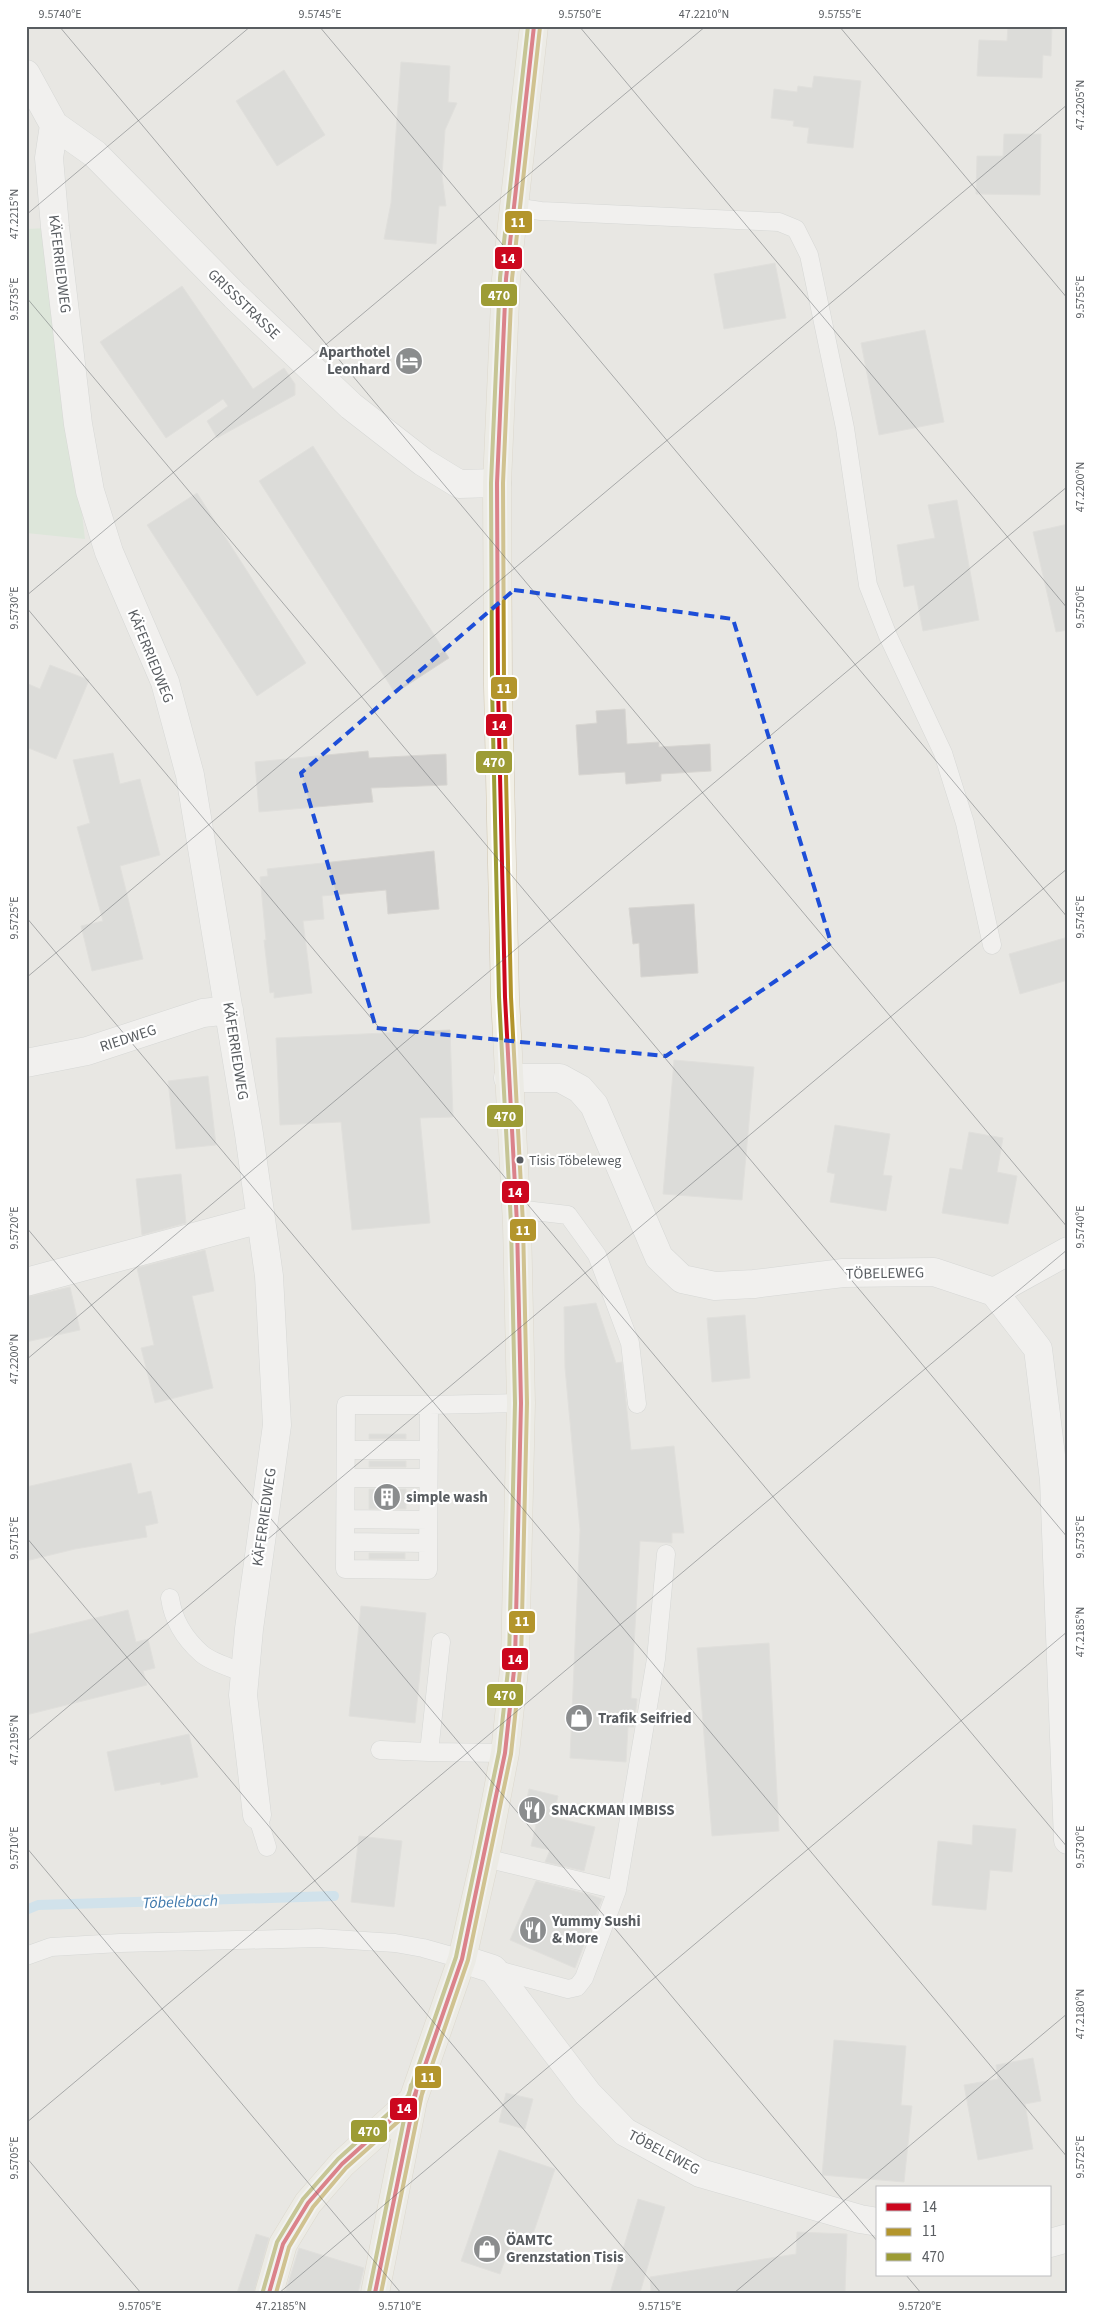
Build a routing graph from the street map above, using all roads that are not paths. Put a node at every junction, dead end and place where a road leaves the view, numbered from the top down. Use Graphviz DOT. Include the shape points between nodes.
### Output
graph roads {
  1 [pos="534,26"];
  2 [pos="26,74"];
  3 [pos="54,125"];
  4 [pos="513,207"];
  5 [pos="497,483"];
  6 [pos="992,945"];
  7 [pos="229,1010"];
  8 [pos="26,1063"];
  9 [pos="508,1078"];
  10 [pos="516,1209"];
  11 [pos="261,1219"];
  12 [pos="1068,1251"];
  13 [pos="26,1282"];
  14 [pos="994,1292"];
  15 [pos="521,1403"];
  16 [pos="637,1404"];
  17 [pos="429,1405"];
  18 [pos="346,1450"];
  19 [pos="429,1450"];
  20 [pos="346,1478"];
  21 [pos="428,1478"];
  22 [pos="1061,1480"];
  23 [pos="346,1519"];
  24 [pos="428,1520"];
  25 [pos="346,1542"];
  26 [pos="428,1543"];
  27 [pos="666,1554"];
  28 [pos="170,1598"];
  29 [pos="441,1642"];
  30 [pos="245,1673"];
  31 [pos="380,1750"];
  32 [pos="428,1752"];
  33 [pos="505,1753"];
  34 [pos="1066,1780"];
  35 [pos="256,1816"];
  36 [pos="1068,1840"];
  37 [pos="267,1847"];
  38 [pos="485,1858"];
  39 [pos="617,1890"];
  40 [pos="26,1956"];
  41 [pos="462,1959"];
  42 [pos="493,1968"];
  43 [pos="413,2100"];
  44 [pos="876,2222"];
  45 [pos="1068,2238"];
  46 [pos="1052,2242"];
  47 [pos="381,2291"];
  48 [pos="268,2293"];
  1 -- 4 [label="main road"];
  2 -- 3 [label="street, GRISSSTRASSE"];
  3 -- 5 [label="street, GRISSSTRASSE" via="95,154 235,296 351,406 424,462 459,484"];
  3 -- 7 [label="street, KÄFERRIEDWEG" via="49,158 55,227 78,424 90,491 109,552 165,682 190,776"];
  4 -- 5 [label="main road" via="506,279"];
  4 -- 6 [label="lane" via="779,222 796,229 809,255 843,418 868,585 888,636 943,753 965,823"];
  5 -- 9 [label="main road" via="498,686"];
  7 -- 8 [label="street, RIEDWEG" via="204,1013 87,1052"];
  7 -- 11 [label="street, KÄFERRIEDWEG"];
  9 -- 10 [label="main road"];
  9 -- 14 [label="street, TÖBELEWEG" via="560,1078 580,1089 594,1105 659,1257 682,1279 715,1286 843,1273 934,1272"];
  10 -- 15 [label="main road"];
  10 -- 16 [label="lane" via="568,1215 597,1254 630,1343"];
  11 -- 13 [label="street"];
  11 -- 30 [label="street, KÄFERRIEDWEG" via="268,1276 276,1425"];
  12 -- 14 [label="street"];
  14 -- 22 [label="street" via="1038,1349"];
  15 -- 17 [label="lane"];
  15 -- 33 [label="main road" via="515,1661"];
  17 -- 18 [label="lane" via="346,1404"];
  17 -- 19 [label="lane"];
  18 -- 19 [label="lane"];
  18 -- 20 [label="lane"];
  19 -- 21 [label="lane"];
  20 -- 21 [label="lane"];
  20 -- 23 [label="lane"];
  21 -- 24 [label="lane"];
  22 -- 34 [label="street"];
  23 -- 24 [label="lane"];
  23 -- 25 [label="lane"];
  24 -- 26 [label="lane"];
  25 -- 26 [label="lane"];
  25 -- 26 [label="lane" via="345,1570 428,1570"];
  27 -- 39 [label="lane" via="656,1659"];
  28 -- 30 [label="lane" via="179,1628 203,1655"];
  29 -- 32 [label="lane"];
  30 -- 35 [label="street, KÄFERRIEDWEG" via="245,1723"];
  31 -- 32 [label="lane"];
  32 -- 33 [label="lane"];
  33 -- 38 [label="main road"];
  34 -- 36 [label="street"];
  35 -- 37 [label="lane"];
  38 -- 39 [label="lane"];
  38 -- 41 [label="main road"];
  39 -- 42 [label="lane" via="584,1978 577,1987 560,1988"];
  40 -- 41 [label="lane" via="51,1947 100,1944 320,1938 395,1942"];
  41 -- 42 [label="street"];
  41 -- 43 [label="main road"];
  42 -- 44 [label="street, TÖBELEWEG" via="588,2094 625,2132 700,2173"];
  43 -- 47 [label="main road"];
  43 -- 48 [label="main road" via="342,2164 308,2203 283,2244"];
  45 -- 46 [label="street"];
}
